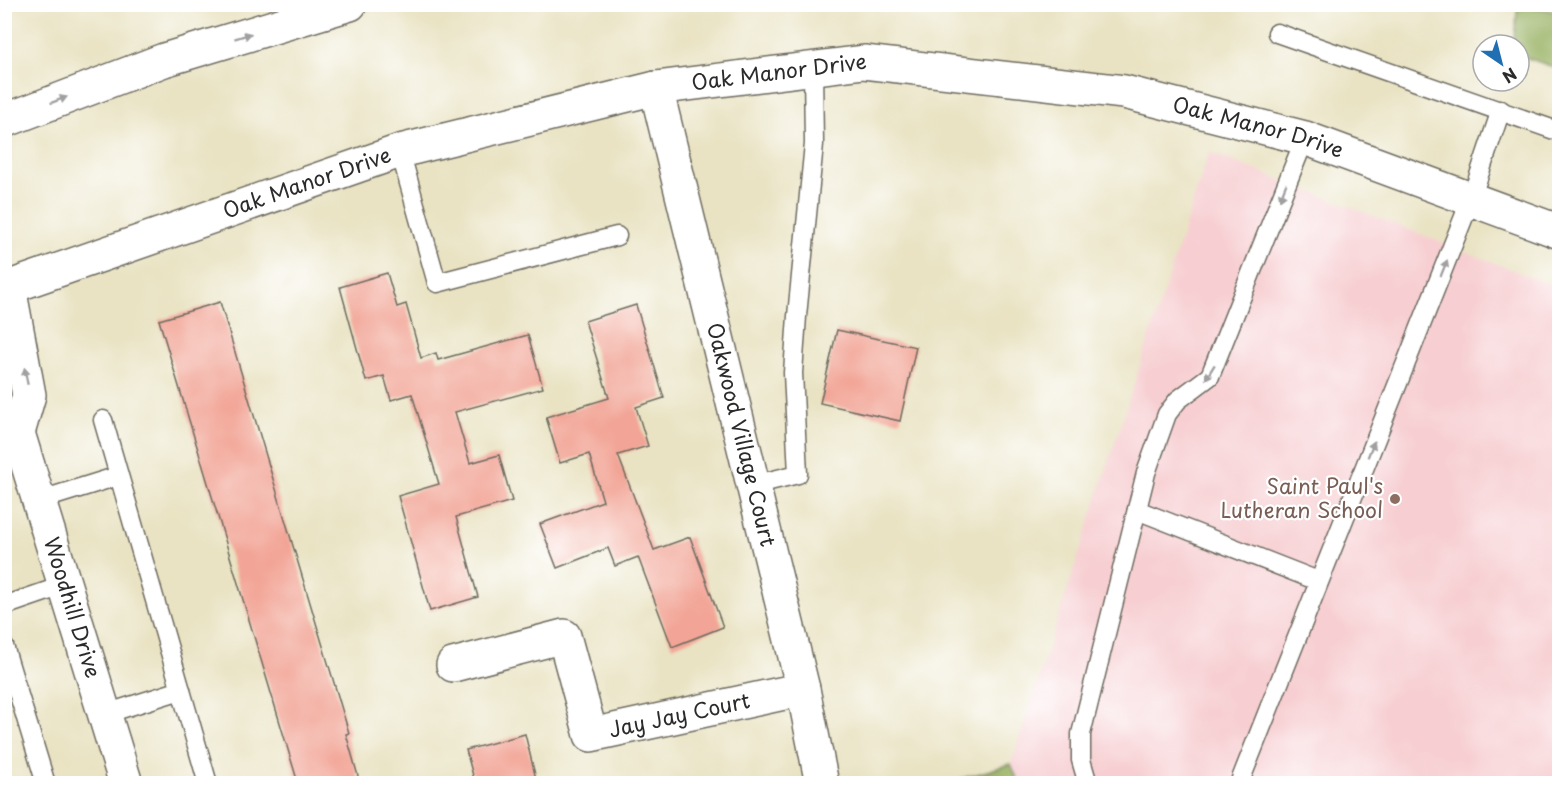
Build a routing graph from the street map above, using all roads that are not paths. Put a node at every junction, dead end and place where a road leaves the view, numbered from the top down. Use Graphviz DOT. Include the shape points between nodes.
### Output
graph roads {
  1 [pos="350,4"];
  2 [pos="1277,33"];
  3 [pos="813,68"];
  4 [pos="656,88"];
  5 [pos="1501,110"];
  6 [pos="4,121"];
  7 [pos="1560,132"];
  8 [pos="1305,138"];
  9 [pos="400,151"];
  10 [pos="1471,200"];
  11 [pos="1560,232"];
  12 [pos="617,236"];
  13 [pos="7,288"];
  14 [pos="103,420"];
  15 [pos="11,425"];
  16 [pos="118,476"];
  17 [pos="753,485"];
  18 [pos="38,501"];
  19 [pos="1137,510"];
  20 [pos="1318,581"];
  21 [pos="65,585"];
  22 [pos="4,606"];
  23 [pos="4,646"];
  24 [pos="453,665"];
  25 [pos="803,689"];
  26 [pos="181,690"];
  27 [pos="105,714"];
  28 [pos="46,783"];
  29 [pos="126,783"];
  30 [pos="208,783"];
  31 [pos="822,783"];
  32 [pos="1088,783"];
  33 [pos="1239,783"];
  6 -- 1 [label="main road, one-way" via="164,60"];
  2 -- 5 [label="lane"];
  3 -- 4 [label="main road, Oak Manor Drive"];
  3 -- 8 [label="main road, Oak Manor Drive" via="864,62 1124,92"];
  3 -- 17 [label="lane" via="814,144 793,373 798,474"];
  4 -- 9 [label="main road, Oak Manor Drive"];
  4 -- 17 [label="main road, Oakwood Village Court"];
  5 -- 7 [label="lane"];
  5 -- 10 [label="lane"];
  8 -- 10 [label="main road, Oak Manor Drive"];
  8 -- 19 [label="lane, one-way" via="1210,376 1178,400 1167,414"];
  9 -- 12 [label="lane" via="437,283"];
  9 -- 13 [label="main road, Oak Manor Drive"];
  10 -- 11 [label="main road, Oak Manor Drive"];
  20 -- 10 [label="lane, one-way"];
  15 -- 13 [label="main road, Woodhill Drive, one-way" via="29,395"];
  14 -- 16 [label="lane"];
  15 -- 18 [label="main road, Woodhill Drive"];
  16 -- 18 [label="lane"];
  16 -- 26 [label="lane"];
  17 -- 25 [label="main road, Oakwood Village Court"];
  18 -- 21 [label="main road, Woodhill Drive"];
  19 -- 20 [label="lane"];
  19 -- 32 [label="lane" via="1081,734 1081,760"];
  20 -- 33 [label="lane"];
  21 -- 22 [label="lane"];
  21 -- 27 [label="main road, Woodhill Drive"];
  23 -- 28 [label="lane"];
  24 -- 25 [label="main road, Jay Jay Court" via="564,636 591,735"];
  25 -- 31 [label="main road, Oakwood Village Court"];
  26 -- 27 [label="lane"];
  26 -- 30 [label="lane"];
  27 -- 29 [label="main road, Woodhill Drive"];
}
